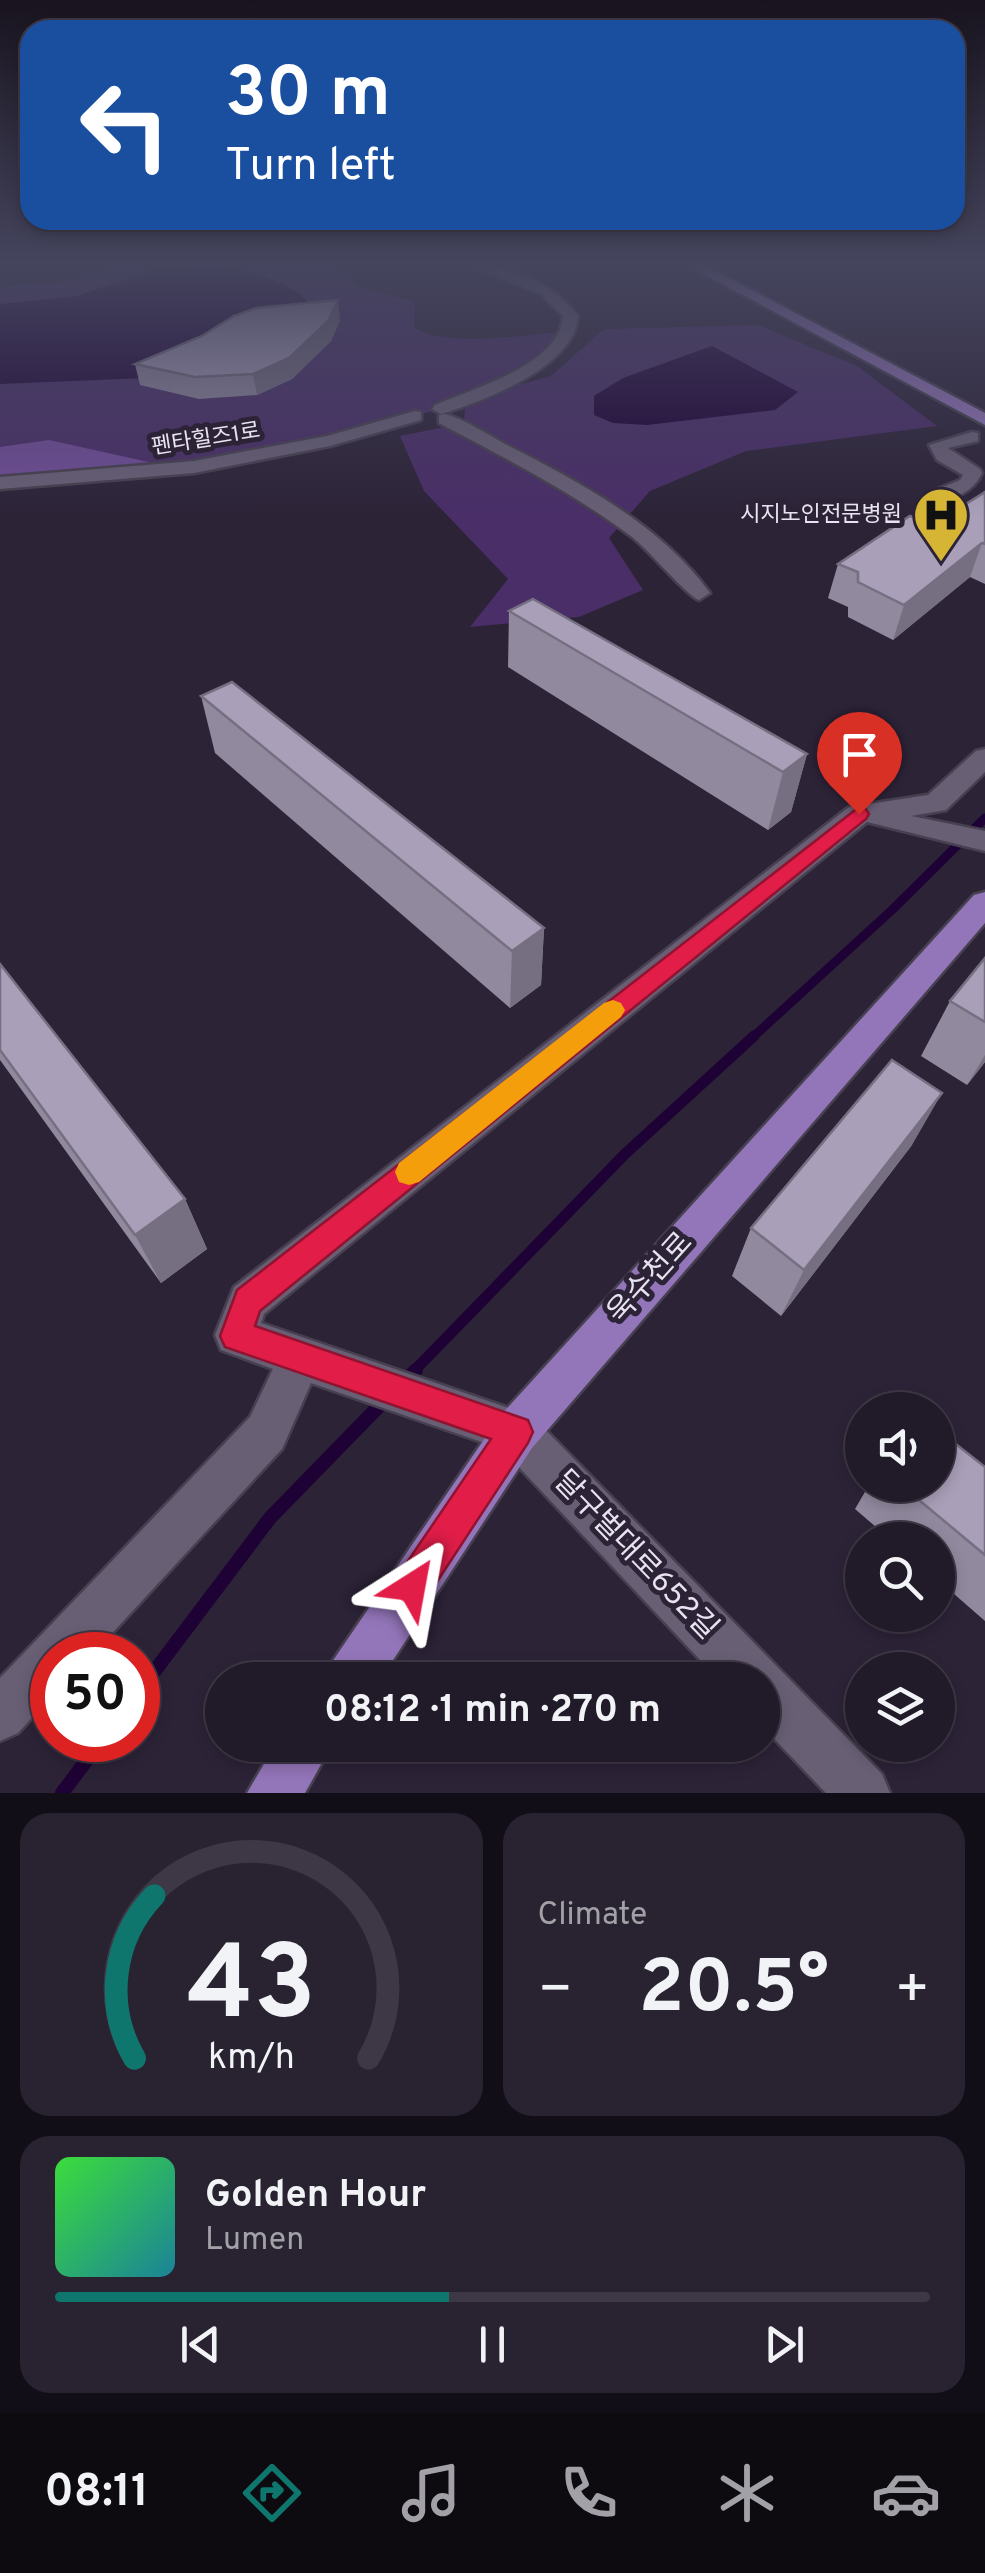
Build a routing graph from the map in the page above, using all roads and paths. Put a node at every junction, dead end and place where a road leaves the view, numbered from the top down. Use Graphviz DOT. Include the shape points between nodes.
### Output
graph roads {
  1 [pos="561,349"];
  2 [pos="851,349"];
  3 [pos="443,414"];
  4 [pos="985,420"];
  5 [pos="979,436"];
  6 [pos="985,464"];
  7 [pos="0,483"];
  8 [pos="940,495"];
  9 [pos="699,593"];
  10 [pos="985,757"];
  11 [pos="859,814"];
  12 [pos="985,841"];
  13 [pos="985,903"];
  14 [pos="300,1358"];
  15 [pos="516,1432"];
  16 [pos="79,1632"];
  17 [pos="362,1662"];
  18 [pos="737,1662"];
  19 [pos="30,1684"];
  20 [pos="780,1707"];
  21 [pos="0,1715"];
  22 [pos="295,1762"];
  23 [pos="274,1793"];
  24 [pos="863,1793"];
  1 -- 3 [label="street"];
  2 -- 4 [label="main road"];
  3 -- 7 [label="street, 펜타힐즈1로" via="421,410 330,442 194,467"];
  3 -- 9 [label="street" via="642,536"];
  5 -- 6 [label="street" via="962,448"];
  5 -- 8 [label="street" via="938,444 943,456 973,473 968,484"];
  10 -- 11 [label="street" via="936,803"];
  11 -- 12 [label="street"];
  11 -- 14 [label="street" via="248,1301 236,1336"];
  13 -- 15 [label="main road, 욱수천로"];
  14 -- 15 [label="street"];
  14 -- 16 [label="street" via="266,1433"];
  15 -- 17 [label="main road, 욱수천로"];
  15 -- 18 [label="street, 달구벌대로652길"];
  19 -- 21 [label="street"];
  20 -- 24 [label="street"];
  22 -- 23 [label="main road"];
}
